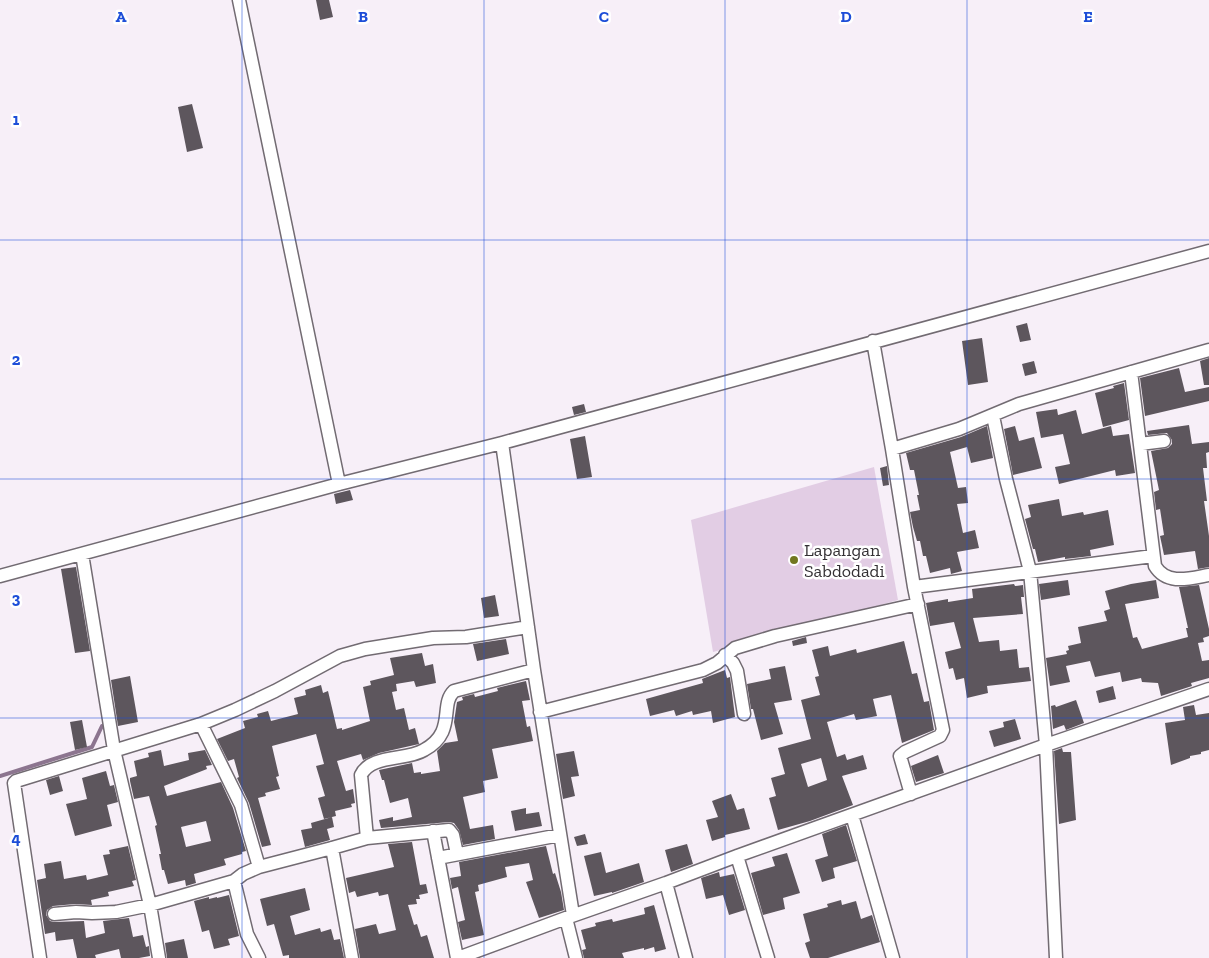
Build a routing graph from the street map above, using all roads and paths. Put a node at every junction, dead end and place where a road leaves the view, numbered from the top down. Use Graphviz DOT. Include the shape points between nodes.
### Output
graph roads {
  1 [pos="238,0"];
  2 [pos="1209,251"];
  3 [pos="873,341"];
  4 [pos="1209,350"];
  5 [pos="1132,372"];
  6 [pos="993,416"];
  7 [pos="1164,440"];
  8 [pos="502,442"];
  9 [pos="1140,444"];
  10 [pos="892,449"];
  11 [pos="339,484"];
  12 [pos="82,554"];
  13 [pos="1153,556"];
  14 [pos="1030,571"];
  15 [pos="1209,574"];
  16 [pos="0,576"];
  17 [pos="914,587"];
  18 [pos="918,604"];
  19 [pos="528,627"];
  20 [pos="725,655"];
  21 [pos="534,670"];
  22 [pos="1209,689"];
  23 [pos="540,712"];
  24 [pos="744,714"];
  25 [pos="201,724"];
  26 [pos="1046,745"];
  27 [pos="114,750"];
  28 [pos="910,794"];
  29 [pos="852,816"];
  30 [pos="433,831"];
  31 [pos="560,834"];
  32 [pos="367,838"];
  33 [pos="332,848"];
  34 [pos="457,854"];
  35 [pos="737,856"];
  36 [pos="438,858"];
  37 [pos="259,867"];
  38 [pos="234,881"];
  39 [pos="666,883"];
  40 [pos="150,905"];
  41 [pos="54,914"];
  42 [pos="569,916"];
  43 [pos="40,958"];
  44 [pos="159,958"];
  45 [pos="259,958"];
  46 [pos="352,958"];
  47 [pos="457,958"];
  48 [pos="576,958"];
  49 [pos="686,958"];
  50 [pos="768,958"];
  51 [pos="894,958"];
  52 [pos="1056,958"];
  1 -- 11 [label="street"];
  2 -- 3 [label="street"];
  3 -- 8 [label="street"];
  3 -- 10 [label="street"];
  4 -- 5 [label="street"];
  5 -- 6 [label="street" via="1019,404"];
  5 -- 9 [label="street"];
  6 -- 10 [label="street"];
  6 -- 14 [label="street"];
  7 -- 9 [label="street"];
  8 -- 11 [label="street"];
  8 -- 19 [label="street"];
  9 -- 13 [label="street"];
  10 -- 17 [label="street"];
  11 -- 12 [label="street"];
  12 -- 16 [label="street"];
  12 -- 27 [label="street"];
  13 -- 14 [label="street"];
  13 -- 15 [label="street" via="1158,571 1167,577 1186,579"];
  14 -- 17 [label="street"];
  14 -- 26 [label="street"];
  17 -- 18 [label="street"];
  18 -- 20 [label="street" via="775,636 735,648"];
  18 -- 28 [label="street" via="943,730 940,736 900,756"];
  19 -- 21 [label="street"];
  19 -- 25 [label="street" via="466,637 433,638 340,656 236,710"];
  20 -- 23 [label="street" via="703,670"];
  20 -- 24 [label="street" via="737,670"];
  21 -- 23 [label="street"];
  21 -- 32 [label="street" via="454,691 448,700 444,731 426,750 374,762 364,768 361,774"];
  22 -- 26 [label="street"];
  23 -- 31 [label="street"];
  25 -- 27 [label="street"];
  25 -- 37 [label="street" via="241,804"];
  26 -- 28 [label="street"];
  26 -- 52 [label="street"];
  27 -- 40 [label="street"];
  27 -- 43 [label="street" via="14,783"];
  28 -- 29 [label="street"];
  29 -- 35 [label="street"];
  29 -- 51 [label="street"];
  30 -- 32 [label="street"];
  30 -- 34 [label="street" via="451,832"];
  30 -- 36 [label="street"];
  31 -- 34 [label="street"];
  31 -- 42 [label="street"];
  32 -- 33 [label="street"];
  33 -- 37 [label="street"];
  33 -- 46 [label="street"];
  34 -- 36 [label="street"];
  35 -- 39 [label="street"];
  35 -- 50 [label="street"];
  36 -- 47 [label="street"];
  37 -- 38 [label="street"];
  38 -- 40 [label="street"];
  38 -- 45 [label="street" via="247,934"];
  39 -- 42 [label="street"];
  39 -- 49 [label="street"];
  40 -- 41 [label="street" via="116,912"];
  40 -- 44 [label="street"];
  42 -- 47 [label="street"];
  42 -- 48 [label="street"];
}
